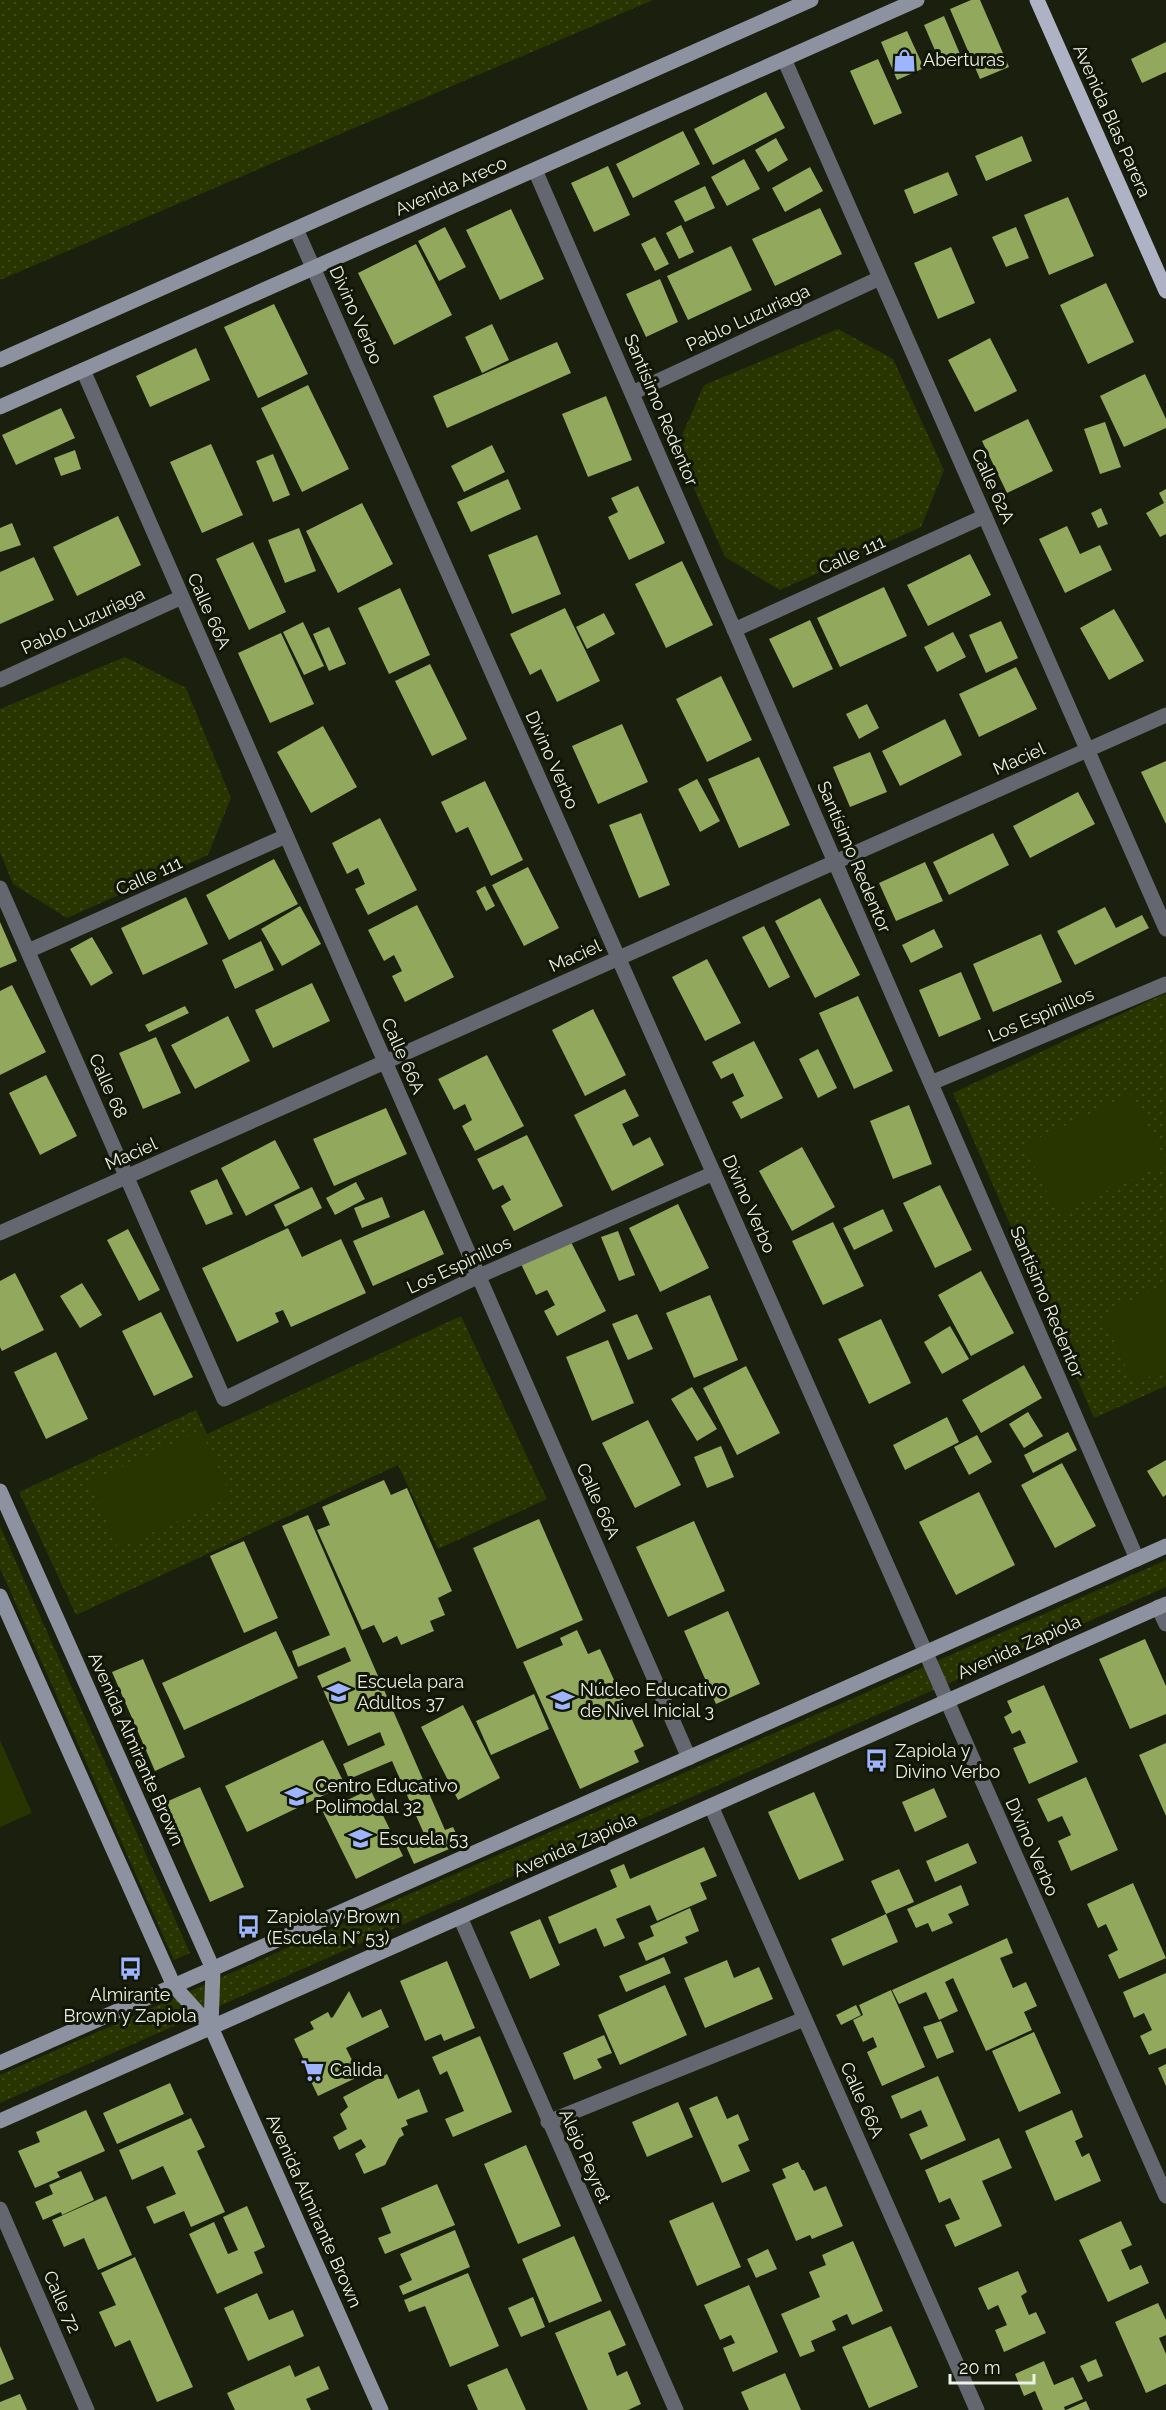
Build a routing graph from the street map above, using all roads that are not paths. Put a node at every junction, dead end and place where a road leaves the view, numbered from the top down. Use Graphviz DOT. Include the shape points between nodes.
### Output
graph roads {
  1 [pos="811,0"];
  2 [pos="917,0"];
  3 [pos="1037,0"];
  4 [pos="784,59"];
  5 [pos="535,170"];
  6 [pos="296,229"];
  7 [pos="313,268"];
  8 [pos="880,278"];
  9 [pos="1165,287"];
  10 [pos="0,360"];
  11 [pos="82,370"];
  12 [pos="632,393"];
  13 [pos="0,407"];
  14 [pos="985,516"];
  15 [pos="182,597"];
  16 [pos="735,630"];
  17 [pos="0,680"];
  18 [pos="1166,715"];
  19 [pos="1087,750"];
  20 [pos="286,836"];
  21 [pos="834,862"];
  22 [pos="0,888"];
  23 [pos="1166,929"];
  24 [pos="28,951"];
  25 [pos="619,958"];
  26 [pos="1166,984"];
  27 [pos="384,1062"];
  28 [pos="931,1083"];
  29 [pos="714,1173"];
  30 [pos="126,1178"];
  31 [pos="0,1233"];
  32 [pos="479,1276"];
  33 [pos="224,1399"];
  34 [pos="0,1491"];
  35 [pos="1166,1546"];
  36 [pos="1137,1559"];
  37 [pos="0,1596"];
  38 [pos="1162,1605"];
  39 [pos="1166,1624"];
  40 [pos="925,1653"];
  41 [pos="947,1701"];
  42 [pos="689,1758"];
  43 [pos="711,1806"];
  44 [pos="460,1917"];
  45 [pos="213,1969"];
  46 [pos="174,1986"];
  47 [pos="804,2019"];
  48 [pos="212,2027"];
  49 [pos="0,2063"];
  50 [pos="0,2121"];
  51 [pos="548,2122"];
  52 [pos="1166,2196"];
  53 [pos="0,2209"];
  54 [pos="87,2410"];
  55 [pos="381,2410"];
  56 [pos="676,2410"];
  57 [pos="977,2410"];
  1 -- 6 [label="main road, Avenida Areco"];
  2 -- 4 [label="main road, Avenida Areco"];
  3 -- 9 [label="main road, Avenida Blas Parera"];
  4 -- 5 [label="main road, Avenida Areco"];
  4 -- 8 [label="street, Calle 62A"];
  5 -- 7 [label="main road, Avenida Areco"];
  5 -- 12 [label="street, Santísimo Redentor"];
  6 -- 7 [label="street, Divino Verbo"];
  6 -- 10 [label="main road, Avenida Areco"];
  7 -- 11 [label="main road, Avenida Areco"];
  7 -- 25 [label="street, Divino Verbo"];
  8 -- 12 [label="street, Pablo Luzuriaga"];
  8 -- 14 [label="street, Calle 62A"];
  11 -- 13 [label="main road, Avenida Areco"];
  11 -- 15 [label="street, Calle 66A"];
  12 -- 16 [label="street, Santísimo Redentor"];
  14 -- 16 [label="street, Calle 111"];
  14 -- 19 [label="street, Calle 62A"];
  15 -- 17 [label="street, Pablo Luzuriaga"];
  15 -- 20 [label="street, Calle 66A"];
  16 -- 21 [label="street, Santísimo Redentor"];
  18 -- 19 [label="street, Maciel"];
  19 -- 21 [label="street, Maciel"];
  19 -- 23 [label="street, Calle 62A"];
  20 -- 24 [label="street, Calle 111"];
  20 -- 27 [label="street, Calle 66A"];
  21 -- 25 [label="street, Maciel"];
  21 -- 28 [label="street, Santísimo Redentor"];
  22 -- 24 [label="street, Calle 68"];
  24 -- 30 [label="street, Calle 68"];
  25 -- 27 [label="street, Maciel"];
  25 -- 29 [label="street, Divino Verbo"];
  26 -- 28 [label="street, Los Espinillos"];
  27 -- 30 [label="street, Maciel"];
  27 -- 32 [label="street, Calle 66A"];
  28 -- 36 [label="street, Santísimo Redentor"];
  29 -- 32 [label="street, Los Espinillos"];
  29 -- 40 [label="street, Divino Verbo"];
  30 -- 31 [label="street, Maciel"];
  30 -- 33 [label="street, Calle 68"];
  32 -- 33 [label="street, Los Espinillos"];
  32 -- 42 [label="street, Calle 66A"];
  34 -- 45 [label="main road, Avenida Almirante Brown"];
  35 -- 36 [label="main road, Avenida Zapiola"];
  36 -- 40 [label="main road, Avenida Zapiola"];
  37 -- 46 [label="main road, Avenida Almirante Brown"];
  38 -- 39 [label="street"];
  38 -- 41 [label="main road, Avenida Zapiola"];
  40 -- 41 [label="street, Divino Verbo"];
  40 -- 42 [label="main road, Avenida Zapiola"];
  41 -- 43 [label="main road, Avenida Zapiola"];
  41 -- 52 [label="street, Divino Verbo"];
  42 -- 45 [label="main road, Avenida Zapiola"];
  43 -- 44 [label="main road, Avenida Zapiola"];
  43 -- 47 [label="street, Calle 66A"];
  44 -- 48 [label="main road, Avenida Zapiola"];
  44 -- 51 [label="street, Alejo Peyret"];
  45 -- 46 [label="main road, Avenida Zapiola"];
  45 -- 48 [label="main road, Avenida Almirante Brown"];
  46 -- 48 [label="main road, Avenida Almirante Brown"];
  46 -- 49 [label="main road, Avenida Zapiola"];
  47 -- 51 [label="street"];
  47 -- 57 [label="street, Calle 66A"];
  48 -- 50 [label="main road, Avenida Zapiola"];
  48 -- 55 [label="main road, Avenida Almirante Brown"];
  51 -- 56 [label="street, Alejo Peyret"];
  53 -- 54 [label="street, Calle 72"];
}
